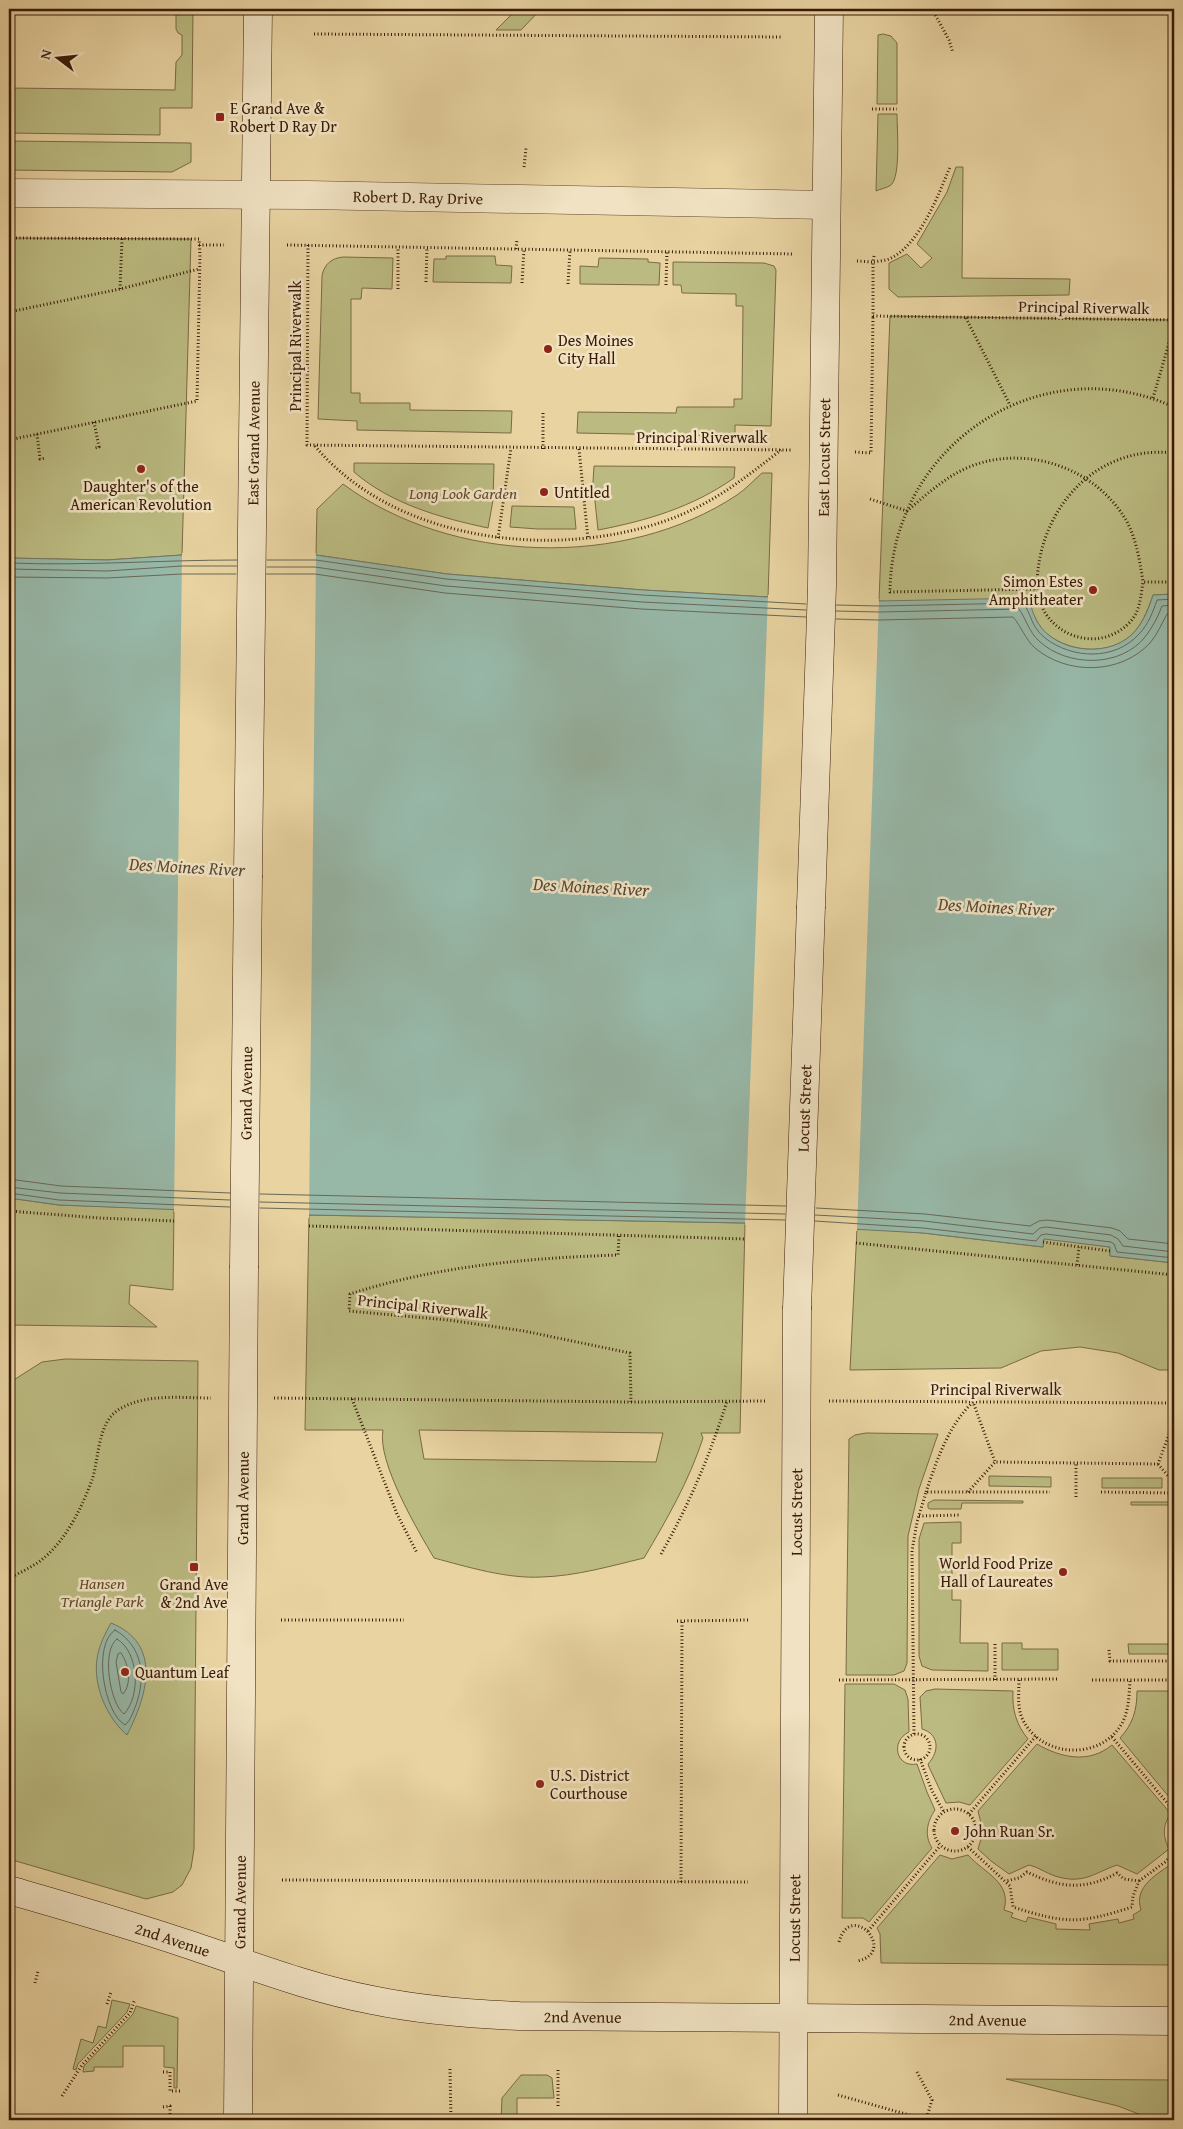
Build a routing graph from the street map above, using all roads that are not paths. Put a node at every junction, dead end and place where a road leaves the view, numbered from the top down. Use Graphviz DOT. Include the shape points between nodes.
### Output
graph roads {
  1 [pos="258,9"];
  2 [pos="828,9"];
  3 [pos="9,193"];
  4 [pos="256,195"];
  5 [pos="826,205"];
  6 [pos="248,875"];
  7 [pos="811,906"];
  8 [pos="9,1890"];
  9 [pos="239,1961"];
  10 [pos="793,2017"];
  11 [pos="1174,2021"];
  12 [pos="238,2120"];
  13 [pos="793,2120"];
  1 -- 4 [label="main road, East Grand Avenue"];
  2 -- 5 [label="main road, East Locust Street"];
  3 -- 4 [label="main road, Robert D. Ray Drive"];
  4 -- 5 [label="main road, Robert D. Ray Drive"];
  4 -- 6 [label="main road, East Grand Avenue"];
  5 -- 7 [label="main road, East Locust Street" via="822,586"];
  6 -- 9 [label="main road, Grand Avenue, bridge"];
  7 -- 10 [label="main road, Locust Street, bridge" via="797,1309"];
  8 -- 9 [label="main road, 2nd Avenue"];
  9 -- 10 [label="main road, 2nd Avenue" via="300,1982 362,1998 472,2014"];
  9 -- 12 [label="main road, Grand Avenue"];
  10 -- 11 [label="main road, 2nd Avenue"];
  10 -- 13 [label="main road, Locust Street"];
}
